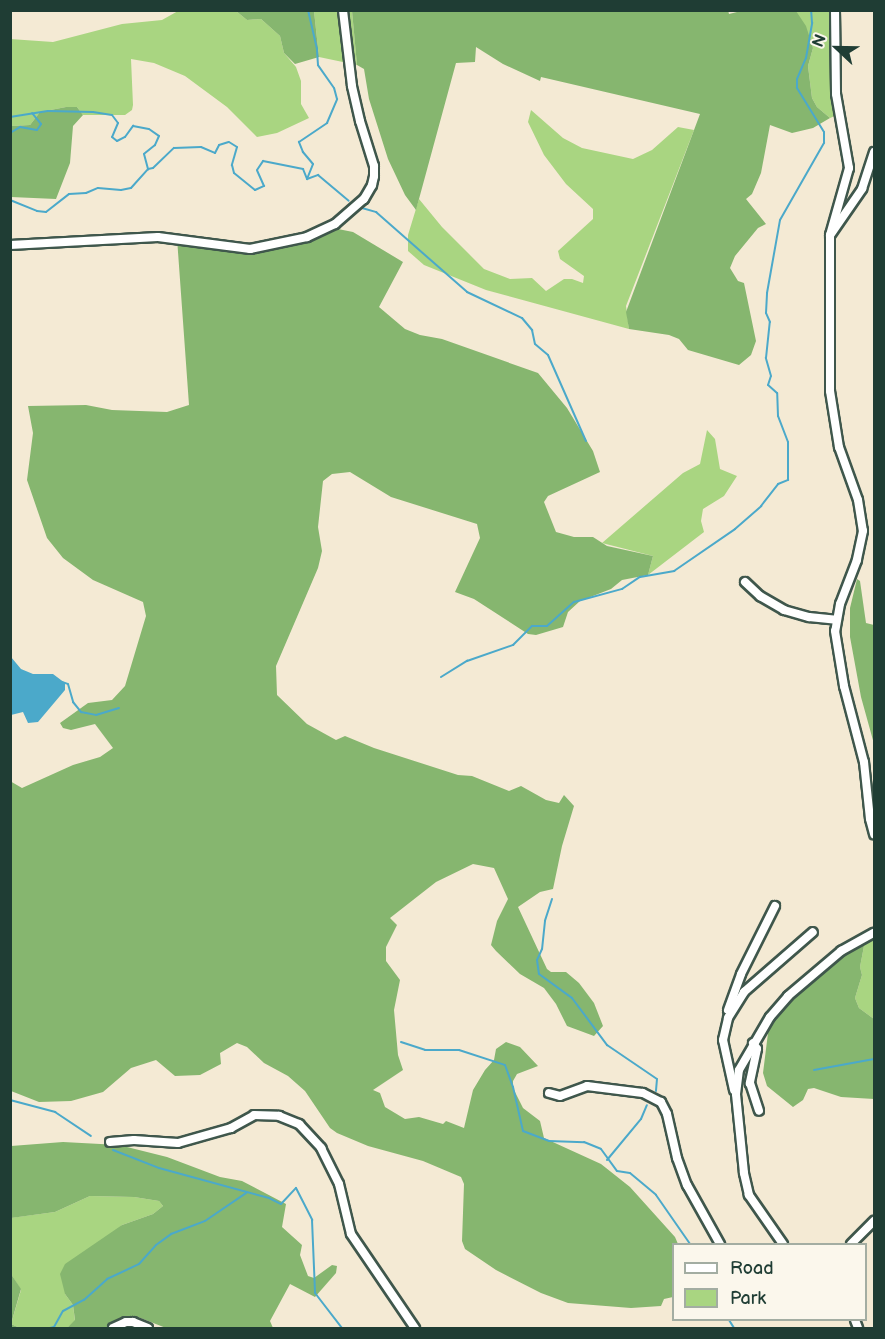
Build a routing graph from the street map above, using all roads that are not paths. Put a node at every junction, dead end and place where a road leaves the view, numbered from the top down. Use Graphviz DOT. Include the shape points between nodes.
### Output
graph roads {
  1 [pos="343,10"];
  2 [pos="835,10"];
  3 [pos="874,152"];
  4 [pos="830,236"];
  5 [pos="10,245"];
  6 [pos="745,582"];
  7 [pos="836,620"];
  8 [pos="874,834"];
  9 [pos="775,906"];
  10 [pos="813,932"];
  11 [pos="874,933"];
  12 [pos="728,1018"];
  13 [pos="753,1043"];
  14 [pos="549,1093"];
  15 [pos="736,1094"];
  16 [pos="759,1111"];
  17 [pos="110,1142"];
  18 [pos="874,1221"];
  19 [pos="719,1243"];
  20 [pos="782,1243"];
  21 [pos="853,1243"];
  22 [pos="113,1329"];
  23 [pos="148,1329"];
  24 [pos="415,1329"];
  1 -- 5 [label="street" via="352,86 374,176 364,199 335,224 308,237 239,249 158,237"];
  2 -- 4 [label="street" via="836,94 849,168"];
  3 -- 4 [label="street" via="862,189"];
  4 -- 7 [label="street" via="832,416 858,500 863,531"];
  6 -- 7 [label="street" via="784,610"];
  7 -- 8 [label="street" via="837,650 864,762"];
  9 -- 12 [label="street" via="731,996"];
  10 -- 12 [label="street" via="744,992"];
  11 -- 13 [label="street" via="842,951 788,996"];
  12 -- 15 [label="street" via="723,1040"];
  13 -- 15 [label="street" via="739,1070"];
  13 -- 16 [label="street" via="757,1049 750,1083"];
  14 -- 19 [label="street" via="560,1096 587,1086 643,1093 661,1102 687,1185"];
  15 -- 20 [label="street" via="739,1146 749,1195"];
  17 -- 24 [label="street" via="178,1143 231,1128 254,1115 279,1116 299,1124 321,1148 339,1184 351,1234"];
  18 -- 21 [label="street"];
  22 -- 23 [label="street" via="133,1322"];
}
